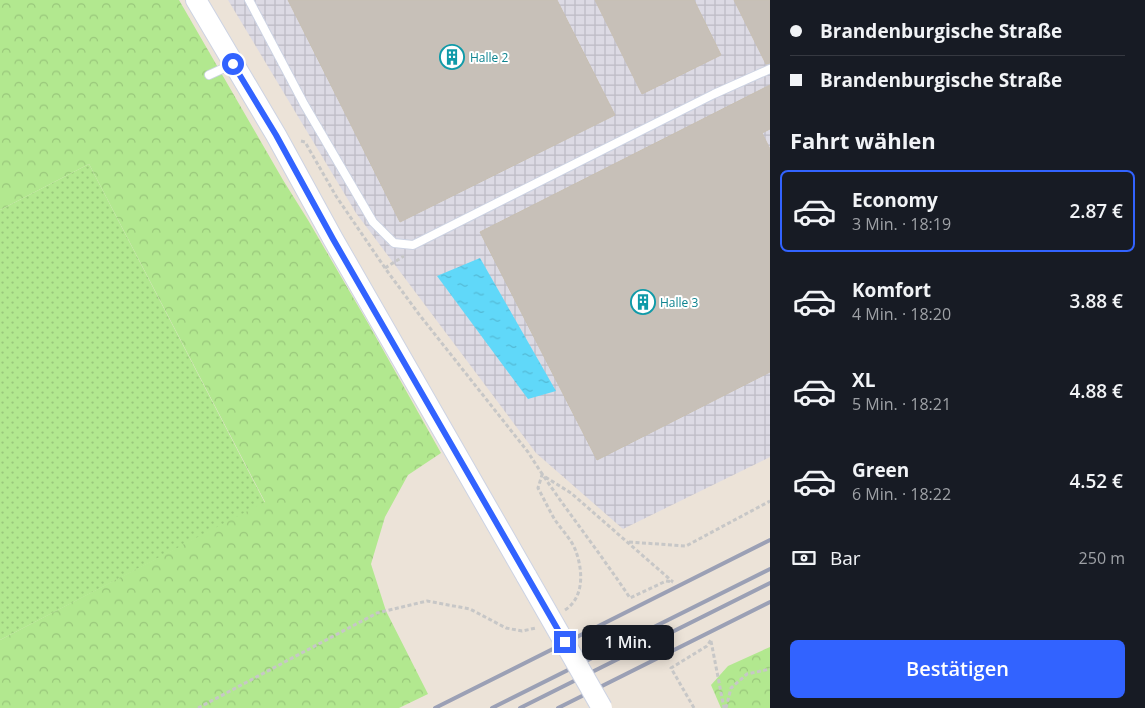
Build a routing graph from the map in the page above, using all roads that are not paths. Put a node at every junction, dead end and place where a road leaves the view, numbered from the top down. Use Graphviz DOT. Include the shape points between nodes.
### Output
graph roads {
  1 [pos="196,0"];
  2 [pos="249,0"];
  3 [pos="233,64"];
  4 [pos="770,69"];
  5 [pos="209,75"];
  6 [pos="602,708"];
  1 -- 3 [label="street"];
  2 -- 4 [label="lane" via="304,104 373,222 394,243 413,245"];
  3 -- 5 [label="lane"];
  3 -- 6 [label="street, bridge"];
}
